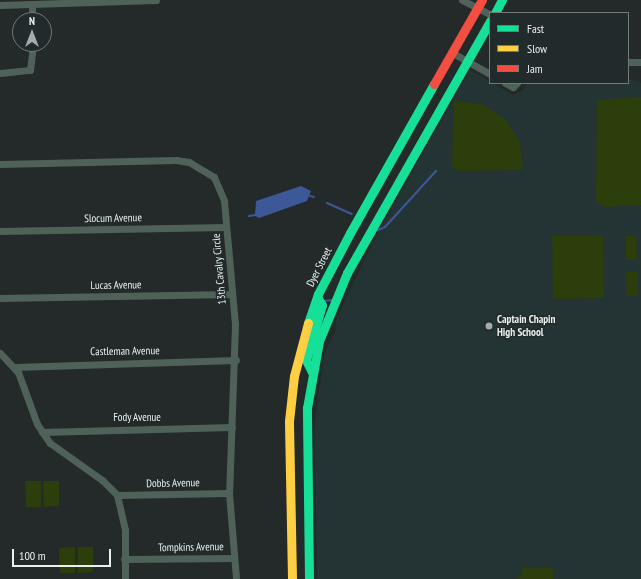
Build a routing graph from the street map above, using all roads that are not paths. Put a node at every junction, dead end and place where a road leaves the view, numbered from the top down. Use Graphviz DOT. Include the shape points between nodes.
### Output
graph roads {
  1 [pos="156,0"];
  2 [pos="462,0"];
  3 [pos="502,0"];
  4 [pos="32,4"];
  5 [pos="480,4"];
  6 [pos="0,5"];
  7 [pos="32,12"];
  8 [pos="495,12"];
  9 [pos="489,13"];
  10 [pos="489,23"];
  11 [pos="33,52"];
  12 [pos="452,52"];
  13 [pos="466,60"];
  14 [pos="629,62"];
  15 [pos="641,62"];
  16 [pos="0,73"];
  17 [pos="489,73"];
  18 [pos="507,84"];
  19 [pos="516,84"];
  20 [pos="415,118"];
  21 [pos="430,126"];
  22 [pos="0,164"];
  23 [pos="226,227"];
  24 [pos="0,231"];
  25 [pos="232,294"];
  26 [pos="317,297"];
  27 [pos="0,298"];
  28 [pos="0,353"];
  29 [pos="236,360"];
  30 [pos="15,367"];
  31 [pos="312,372"];
  32 [pos="232,427"];
  33 [pos="42,432"];
  34 [pos="229,493"];
  35 [pos="117,495"];
  36 [pos="234,558"];
  37 [pos="124,559"];
  38 [pos="125,579"];
  39 [pos="236,579"];
  40 [pos="292,579"];
  41 [pos="309,579"];
  1 -- 4 [label="street"];
  2 -- 5 [label="street"];
  3 -- 8 [label="main road"];
  4 -- 6 [label="street"];
  4 -- 7 [label="street"];
  5 -- 9 [label="street"];
  5 -- 12 [label="main road, Dyer Street"];
  10 -- 13 [label="main road"];
  11 -- 16 [label="street" via="34,64 30,70"];
  12 -- 13 [label="street"];
  12 -- 20 [label="main road, Dyer Street"];
  13 -- 17 [label="street"];
  13 -- 21 [label="main road"];
  14 -- 15 [label="street"];
  18 -- 19 [label="street" via="513,88"];
  20 -- 21 [label="main road"];
  20 -- 26 [label="main road, Dyer Street"];
  21 -- 31 [label="main road" via="338,292"];
  22 -- 23 [label="street, 13th Cavalry Circle" via="189,162 203,168 217,182 224,201"];
  23 -- 24 [label="street, Slocum Avenue"];
  23 -- 25 [label="street, 13th Cavalry Circle"];
  25 -- 27 [label="street, Lucas Avenue"];
  25 -- 29 [label="street, 13th Cavalry Circle"];
  26 -- 31 [label="main road" via="322,305 306,360"];
  26 -- 40 [label="main road, Dyer Street" via="298,353 290,399"];
  28 -- 30 [label="street"];
  29 -- 30 [label="street, Castleman Avenue"];
  29 -- 32 [label="street, 13th Cavalry Circle"];
  30 -- 33 [label="street"];
  31 -- 41 [label="main road" via="306,433"];
  32 -- 33 [label="street, Fody Avenue"];
  32 -- 34 [label="street, 13th Cavalry Circle"];
  33 -- 35 [label="street" via="62,455 102,480"];
  34 -- 35 [label="street, Dobbs Avenue"];
  34 -- 36 [label="street, 13th Cavalry Circle"];
  35 -- 37 [label="street" via="125,530"];
  36 -- 37 [label="street, Tompkins Avenue"];
  36 -- 39 [label="street, 13th Cavalry Circle"];
  37 -- 38 [label="street"];
}
